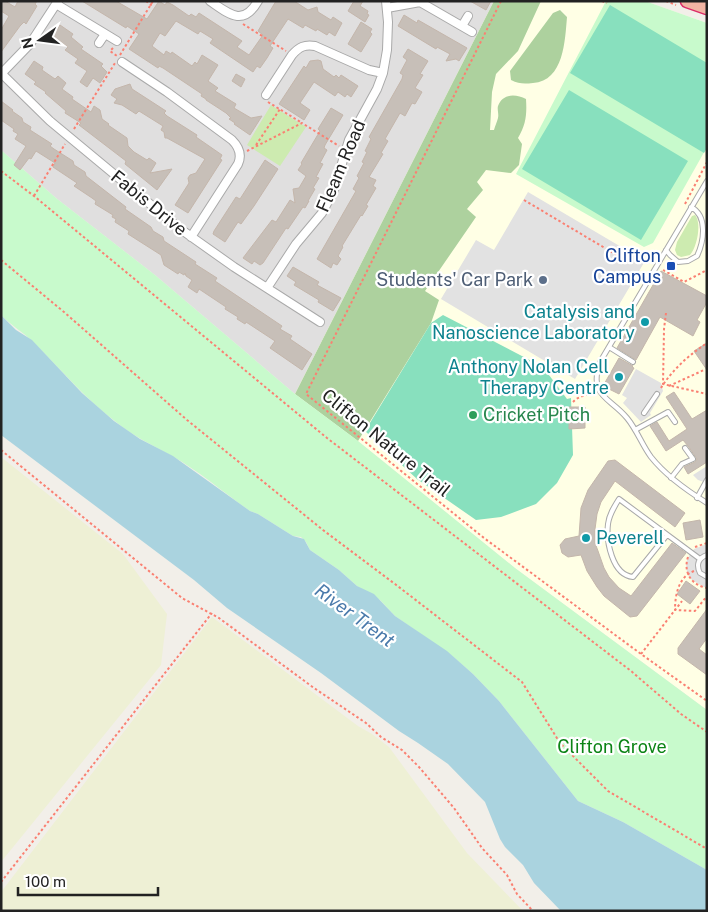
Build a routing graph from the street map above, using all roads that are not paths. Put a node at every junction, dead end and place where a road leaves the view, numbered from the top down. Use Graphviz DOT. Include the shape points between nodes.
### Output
graph roads {
  1 [pos="210,1"];
  2 [pos="258,1"];
  3 [pos="687,1"];
  4 [pos="57,3"];
  5 [pos="387,5"];
  6 [pos="707,8"];
  7 [pos="468,16"];
  8 [pos="462,26"];
  9 [pos="472,32"];
  10 [pos="105,34"];
  11 [pos="117,41"];
  12 [pos="99,43"];
  13 [pos="122,62"];
  14 [pos="132,69"];
  15 [pos="1,73"];
  16 [pos="382,73"];
  17 [pos="127,76"];
  18 [pos="264,81"];
  19 [pos="272,86"];
  20 [pos="266,95"];
  21 [pos="707,181"];
  22 [pos="691,207"];
  23 [pos="191,238"];
  24 [pos="666,250"];
  25 [pos="267,288"];
  26 [pos="310,315"];
  27 [pos="320,322"];
  28 [pos="305,323"];
  29 [pos="609,347"];
  30 [pos="633,362"];
  31 [pos="659,392"];
  32 [pos="644,413"];
  33 [pos="675,422"];
  34 [pos="635,430"];
  35 [pos="685,448"];
  36 [pos="671,478"];
  37 [pos="707,480"];
  38 [pos="698,498"];
  39 [pos="707,503"];
  40 [pos="667,535"];
  41 [pos="707,555"];
  42 [pos="700,559"];
  43 [pos="707,577"];
  1 -- 2 [label="street" via="238,16 248,14"];
  3 -- 6 [label="highway"];
  4 -- 10 [label="street"];
  4 -- 15 [label="street" via="30,44"];
  5 -- 8 [label="street" via="420,2"];
  5 -- 16 [label="street, Fleam Road" via="388,42"];
  7 -- 8 [label="street"];
  8 -- 9 [label="street"];
  10 -- 11 [label="street"];
  10 -- 12 [label="street"];
  13 -- 14 [label="street"];
  14 -- 17 [label="street"];
  14 -- 23 [label="street" via="232,140 239,149 238,164"];
  15 -- 23 [label="street, Fabis Drive" via="50,121"];
  16 -- 19 [label="street" via="309,45 302,46 292,55"];
  16 -- 25 [label="street, Fleam Road" via="345,149 334,190 322,214 296,244"];
  18 -- 19 [label="street"];
  19 -- 20 [label="street"];
  21 -- 22 [label="lane"];
  22 -- 24 [label="lane"];
  22 -- 24 [label="lane" via="698,210 703,221 703,238 697,256 678,262"];
  23 -- 25 [label="street, Fabis Drive"];
  24 -- 29 [label="lane"];
  25 -- 26 [label="street, Fabis Drive"];
  26 -- 27 [label="street, Fabis Drive"];
  26 -- 28 [label="street"];
  29 -- 30 [label="lane"];
  29 -- 34 [label="lane" via="597,370 598,388 601,395 627,417"];
  31 -- 32 [label="lane"];
  33 -- 34 [label="lane" via="668,412"];
  34 -- 36 [label="lane" via="650,456"];
  35 -- 36 [label="lane" via="693,459 682,464"];
  36 -- 38 [label="lane"];
  37 -- 38 [label="lane"];
  38 -- 39 [label="lane"];
  40 -- 40 [label="lane" via="619,499 612,510 608,523 612,555 618,569 627,576 632,577"];
  40 -- 42 [label="lane"];
  41 -- 42 [label="lane"];
  42 -- 43 [label="lane" via="698,569"];
}
